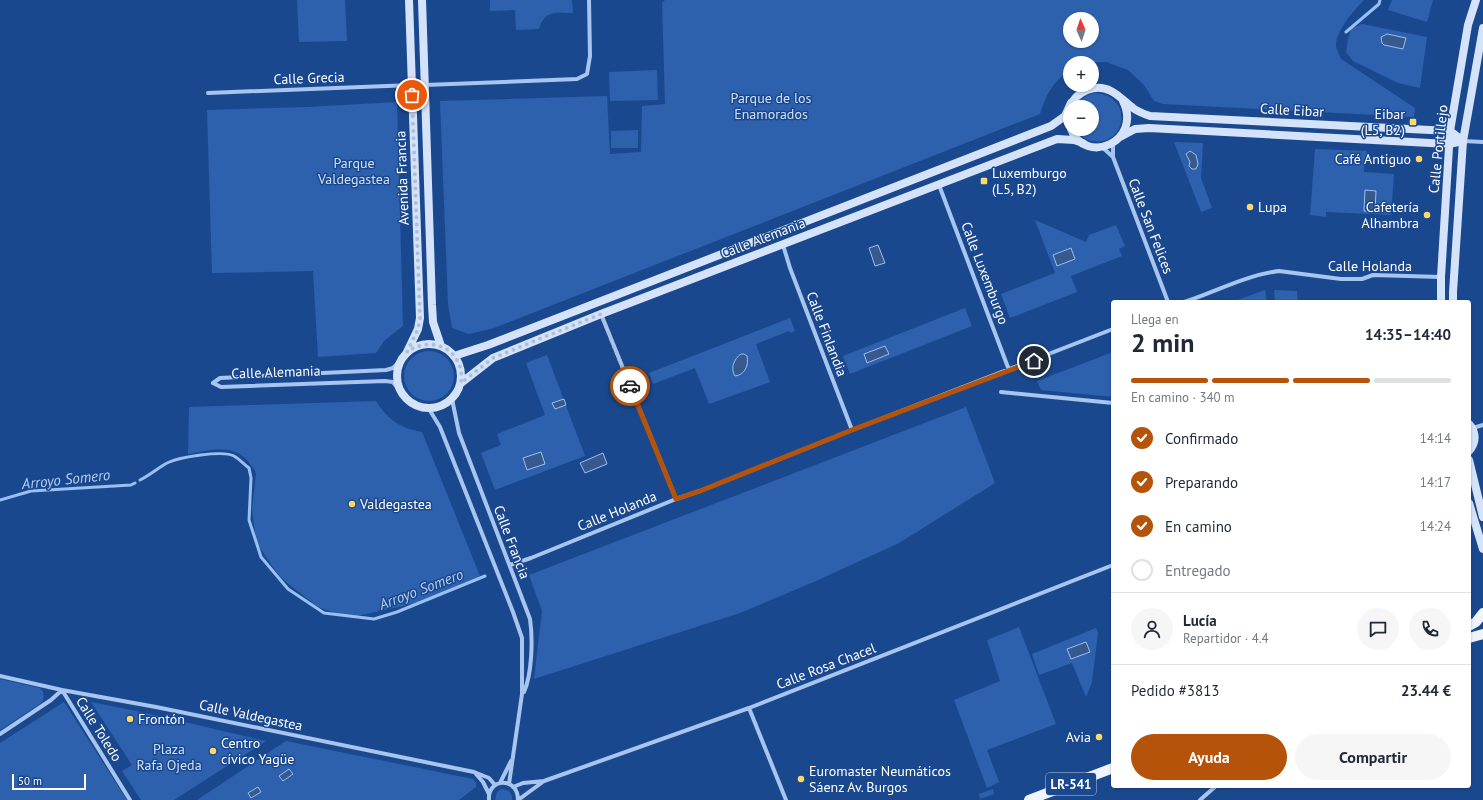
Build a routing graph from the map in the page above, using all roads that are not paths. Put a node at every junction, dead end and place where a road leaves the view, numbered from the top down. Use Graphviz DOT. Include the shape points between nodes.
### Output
graph roads {
  1 [pos="409,0"];
  2 [pos="422,0"];
  3 [pos="589,0"];
  4 [pos="1476,0"];
  5 [pos="1483,28"];
  6 [pos="412,85"];
  7 [pos="425,85"];
  8 [pos="208,93"];
  9 [pos="1121,99"];
  10 [pos="1076,100"];
  11 [pos="1063,117"];
  12 [pos="1450,131"];
  13 [pos="1075,136"];
  14 [pos="1120,137"];
  15 [pos="1463,141"];
  16 [pos="1483,142"];
  17 [pos="1083,143"];
  18 [pos="1113,143"];
  19 [pos="1449,144"];
  20 [pos="1102,147"];
  21 [pos="1113,157"];
  22 [pos="939,185"];
  23 [pos="783,245"];
  24 [pos="1441,277"];
  25 [pos="1167,300"];
  26 [pos="1189,300"];
  27 [pos="1441,300"];
  28 [pos="1453,300"];
  29 [pos="601,314"];
  30 [pos="1111,330"];
  31 [pos="441,346"];
  32 [pos="407,352"];
  33 [pos="454,356"];
  34 [pos="400,361"];
  35 [pos="1009,370"];
  36 [pos="461,383"];
  37 [pos="1001,392"];
  38 [pos="405,398"];
  39 [pos="452,399"];
  40 [pos="1111,403"];
  41 [pos="428,409"];
  42 [pos="1483,425"];
  43 [pos="1471,426"];
  44 [pos="852,430"];
  45 [pos="1471,448"];
  46 [pos="1471,468"];
  47 [pos="676,499"];
  48 [pos="1471,509"];
  49 [pos="1483,517"];
  50 [pos="1483,549"];
  51 [pos="510,565"];
  52 [pos="1111,566"];
  53 [pos="1483,613"];
  54 [pos="1471,625"];
  55 [pos="1483,634"];
  56 [pos="1471,637"];
  57 [pos="0,676"];
  58 [pos="62,690"];
  59 [pos="522,694"];
  60 [pos="749,708"];
  61 [pos="0,734"];
  62 [pos="513,757"];
  63 [pos="1111,769"];
  64 [pos="474,772"];
  65 [pos="544,781"];
  66 [pos="497,784"];
  67 [pos="511,785"];
  68 [pos="1214,788"];
  69 [pos="489,797"];
  70 [pos="130,800"];
  71 [pos="483,800"];
  72 [pos="518,800"];
  73 [pos="786,800"];
  74 [pos="1029,800"];
  75 [pos="1200,800"];
  1 -- 6 [label="main road, Avenida Francia"];
  2 -- 7 [label="main road, Avenida Francia"];
  3 -- 7 [label="street" via="590,56 587,74 577,79"];
  4 -- 12 [label="main road, Calle Portillejo" via="1468,26"];
  5 -- 15 [label="main road, Calle Portillejo"];
  6 -- 8 [label="street, Calle Grecia"];
  6 -- 32 [label="main road, Avenida Francia" via="420,318 418,329"];
  7 -- 31 [label="main road, Avenida Francia" via="433,322"];
  9 -- 10 [label="main road, Calle Eibar" via="1112,91 1101,88 1089,89"];
  9 -- 12 [label="main road, Calle Eibar" via="1135,110 1150,116"];
  9 -- 14 [label="main road" via="1127,110 1128,122"];
  11 -- 33 [label="main road, Calle Alemania" via="1051,126"];
  12 -- 15 [label="main road"];
  12 -- 19 [label="main road, Calle Portillejo"];
  13 -- 17 [label="main road"];
  14 -- 18 [label="main road"];
  14 -- 19 [label="main road, Calle Eibar" via="1135,129 1149,128"];
  15 -- 16 [label="street, Calle Eibar"];
  15 -- 19 [label="main road, Calle Eibar"];
  15 -- 28 [label="main road, Calle Portillejo"];
  17 -- 20 [label="main road, Calle Alemania" via="1092,147"];
  17 -- 22 [label="main road, Calle Alemania" via="1058,139"];
  18 -- 20 [label="main road"];
  18 -- 21 [label="street, Calle San Felices"];
  19 -- 24 [label="main road, Calle Portillejo"];
  20 -- 21 [label="street, Calle San Felices"];
  21 -- 25 [label="street, Calle San Felices"];
  22 -- 23 [label="main road, Calle Alemania"];
  22 -- 35 [label="street, Calle Luxemburgo"];
  23 -- 29 [label="main road, Calle Alemania"];
  23 -- 44 [label="street, Calle Finlandia"];
  24 -- 26 [label="street, Calle Holanda" via="1373,275 1352,279 1268,272"];
  24 -- 27 [label="main road, Calle Portillejo"];
  29 -- 36 [label="main road, Calle Alemania" via="493,358"];
  29 -- 47 [label="street"];
  30 -- 35 [label="street, Calle Holanda"];
  31 -- 32 [label="main road" via="422,344"];
  31 -- 33 [label="main road"];
  32 -- 34 [label="main road"];
  33 -- 36 [label="main road" via="461,368"];
  34 -- 38 [label="main road" via="397,368 397,384"];
  34 -- 38 [label="street, Calle Alemania" via="393,368 386,370 220,378 213,382 221,387 386,381 393,382"];
  35 -- 44 [label="street, Calle Holanda"];
  36 -- 39 [label="main road"];
  37 -- 40 [label="street"];
  38 -- 41 [label="main road" via="414,405"];
  39 -- 41 [label="main road"];
  39 -- 51 [label="street, Calle Francia" via="459,433"];
  41 -- 59 [label="street, Calle Francia" via="440,428 522,638"];
  42 -- 43 [label="street"];
  43 -- 45 [label="main road" via="1475,440"];
  44 -- 47 [label="street, Calle Holanda"];
  46 -- 49 [label="main road"];
  47 -- 51 [label="street, Calle Holanda"];
  48 -- 50 [label="main road"];
  51 -- 59 [label="street, Calle Francia" via="532,630 528,677"];
  52 -- 60 [label="street, Calle Rosa Chacel"];
  53 -- 54 [label="main road"];
  55 -- 56 [label="main road"];
  57 -- 58 [label="street, Calle Valdegastea"];
  58 -- 61 [label="street"];
  58 -- 64 [label="street, Calle Valdegastea" via="156,706"];
  58 -- 70 [label="street, Calle Toledo"];
  59 -- 62 [label="street, Calle Francia"];
  60 -- 65 [label="street, Calle Rosa Chacel"];
  60 -- 73 [label="street"];
  62 -- 66 [label="street, Calle Francia"];
  62 -- 67 [label="street, Calle Francia"];
  63 -- 74 [label="main road, LR-541"];
  64 -- 66 [label="street, Calle Valdegastea"];
  64 -- 69 [label="street" via="484,782"];
  65 -- 67 [label="street, Calle Rosa Chacel"];
  65 -- 72 [label="street, Calle Rosa Chacel"];
  66 -- 67 [label="street"];
  66 -- 69 [label="street, Calle Francia" via="491,789"];
  67 -- 72 [label="street" via="518,795"];
  68 -- 75 [label="street"];
  69 -- 71 [label="street"];
}
